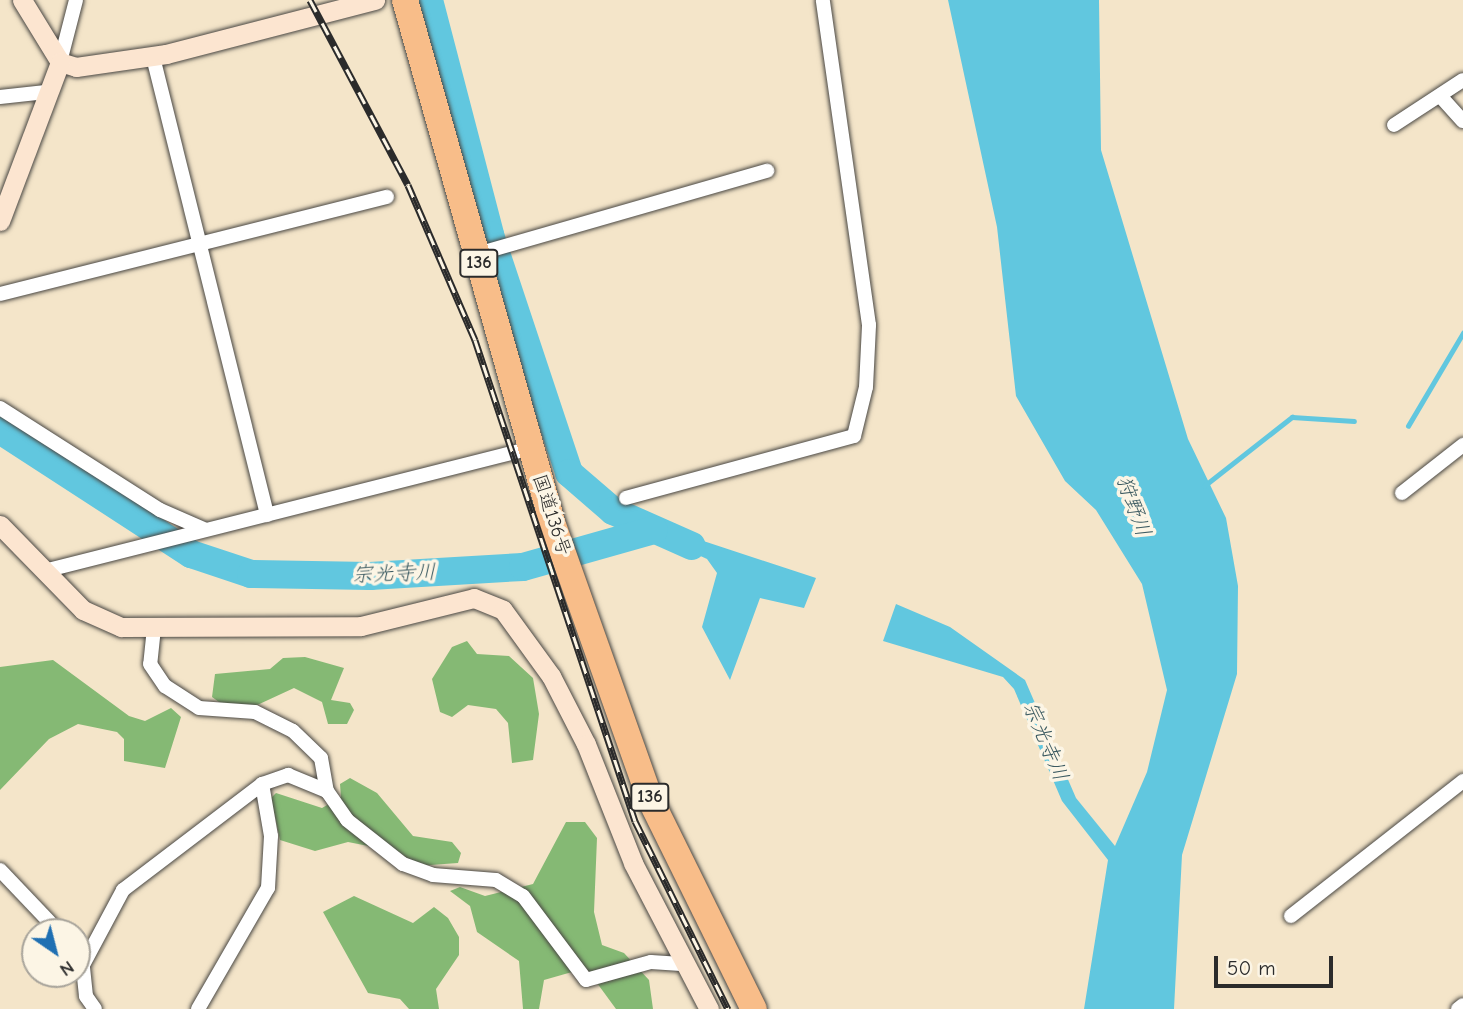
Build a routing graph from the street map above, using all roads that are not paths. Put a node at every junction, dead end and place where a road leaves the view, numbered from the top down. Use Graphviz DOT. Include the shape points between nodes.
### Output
graph roads {
  1 [pos="22,0"];
  2 [pos="76,0"];
  3 [pos="376,0"];
  4 [pos="405,0"];
  5 [pos="823,0"];
  6 [pos="332,6"];
  7 [pos="153,57"];
  8 [pos="60,62"];
  9 [pos="1463,80"];
  10 [pos="46,92"];
  11 [pos="0,97"];
  12 [pos="1442,98"];
  13 [pos="1463,121"];
  14 [pos="1394,125"];
  15 [pos="767,171"];
  16 [pos="387,197"];
  17 [pos="0,221"];
  18 [pos="199,244"];
  19 [pos="477,254"];
  20 [pos="0,294"];
  21 [pos="0,408"];
  22 [pos="1463,444"];
  23 [pos="531,448"];
  24 [pos="1402,493"];
  25 [pos="626,498"];
  26 [pos="267,515"];
  27 [pos="0,525"];
  28 [pos="199,530"];
  29 [pos="44,572"];
  30 [pos="155,628"];
  31 [pos="1463,781"];
  32 [pos="262,784"];
  33 [pos="327,791"];
  34 [pos="0,870"];
  35 [pos="1291,916"];
  36 [pos="46,918"];
  37 [pos="91,940"];
  38 [pos="681,964"];
  39 [pos="85,988"];
  40 [pos="1463,1005"];
  41 [pos="95,1009"];
  42 [pos="198,1009"];
  43 [pos="709,1009"];
  44 [pos="754,1009"];
  45 [pos="1458,1009"];
  1 -- 8 [label="street"];
  2 -- 8 [label="street"];
  3 -- 6 [label="street"];
  4 -- 19 [label="highway, 国道136号 / 136"];
  5 -- 25 [label="street" via="869,325 866,387 854,436"];
  6 -- 7 [label="street"];
  7 -- 8 [label="street" via="107,65"];
  7 -- 18 [label="street"];
  8 -- 10 [label="street"];
  9 -- 12 [label="street"];
  10 -- 11 [label="street"];
  10 -- 17 [label="street"];
  12 -- 13 [label="street"];
  12 -- 14 [label="street"];
  15 -- 19 [label="street"];
  16 -- 18 [label="street"];
  18 -- 20 [label="street"];
  18 -- 26 [label="street"];
  19 -- 23 [label="highway, 国道136号 / 136"];
  21 -- 28 [label="street"];
  22 -- 24 [label="street"];
  23 -- 26 [label="street"];
  23 -- 44 [label="highway, 国道136号 / 136" via="570,574 651,801"];
  26 -- 28 [label="street"];
  27 -- 29 [label="street"];
  28 -- 29 [label="street"];
  29 -- 30 [label="street" via="96,618"];
  30 -- 33 [label="street" via="149,664 165,686 200,708 255,712 293,731 321,758"];
  30 -- 38 [label="street" via="361,626 474,598 503,610 551,676 586,744"];
  31 -- 35 [label="street"];
  32 -- 33 [label="street" via="288,775"];
  32 -- 37 [label="street" via="123,890"];
  32 -- 42 [label="street" via="271,836 268,888"];
  33 -- 38 [label="street" via="347,820 403,864 433,875 496,880 523,896 586,980 651,962"];
  34 -- 36 [label="street"];
  38 -- 43 [label="street"];
  39 -- 41 [label="street"];
  40 -- 45 [label="street"];
}
